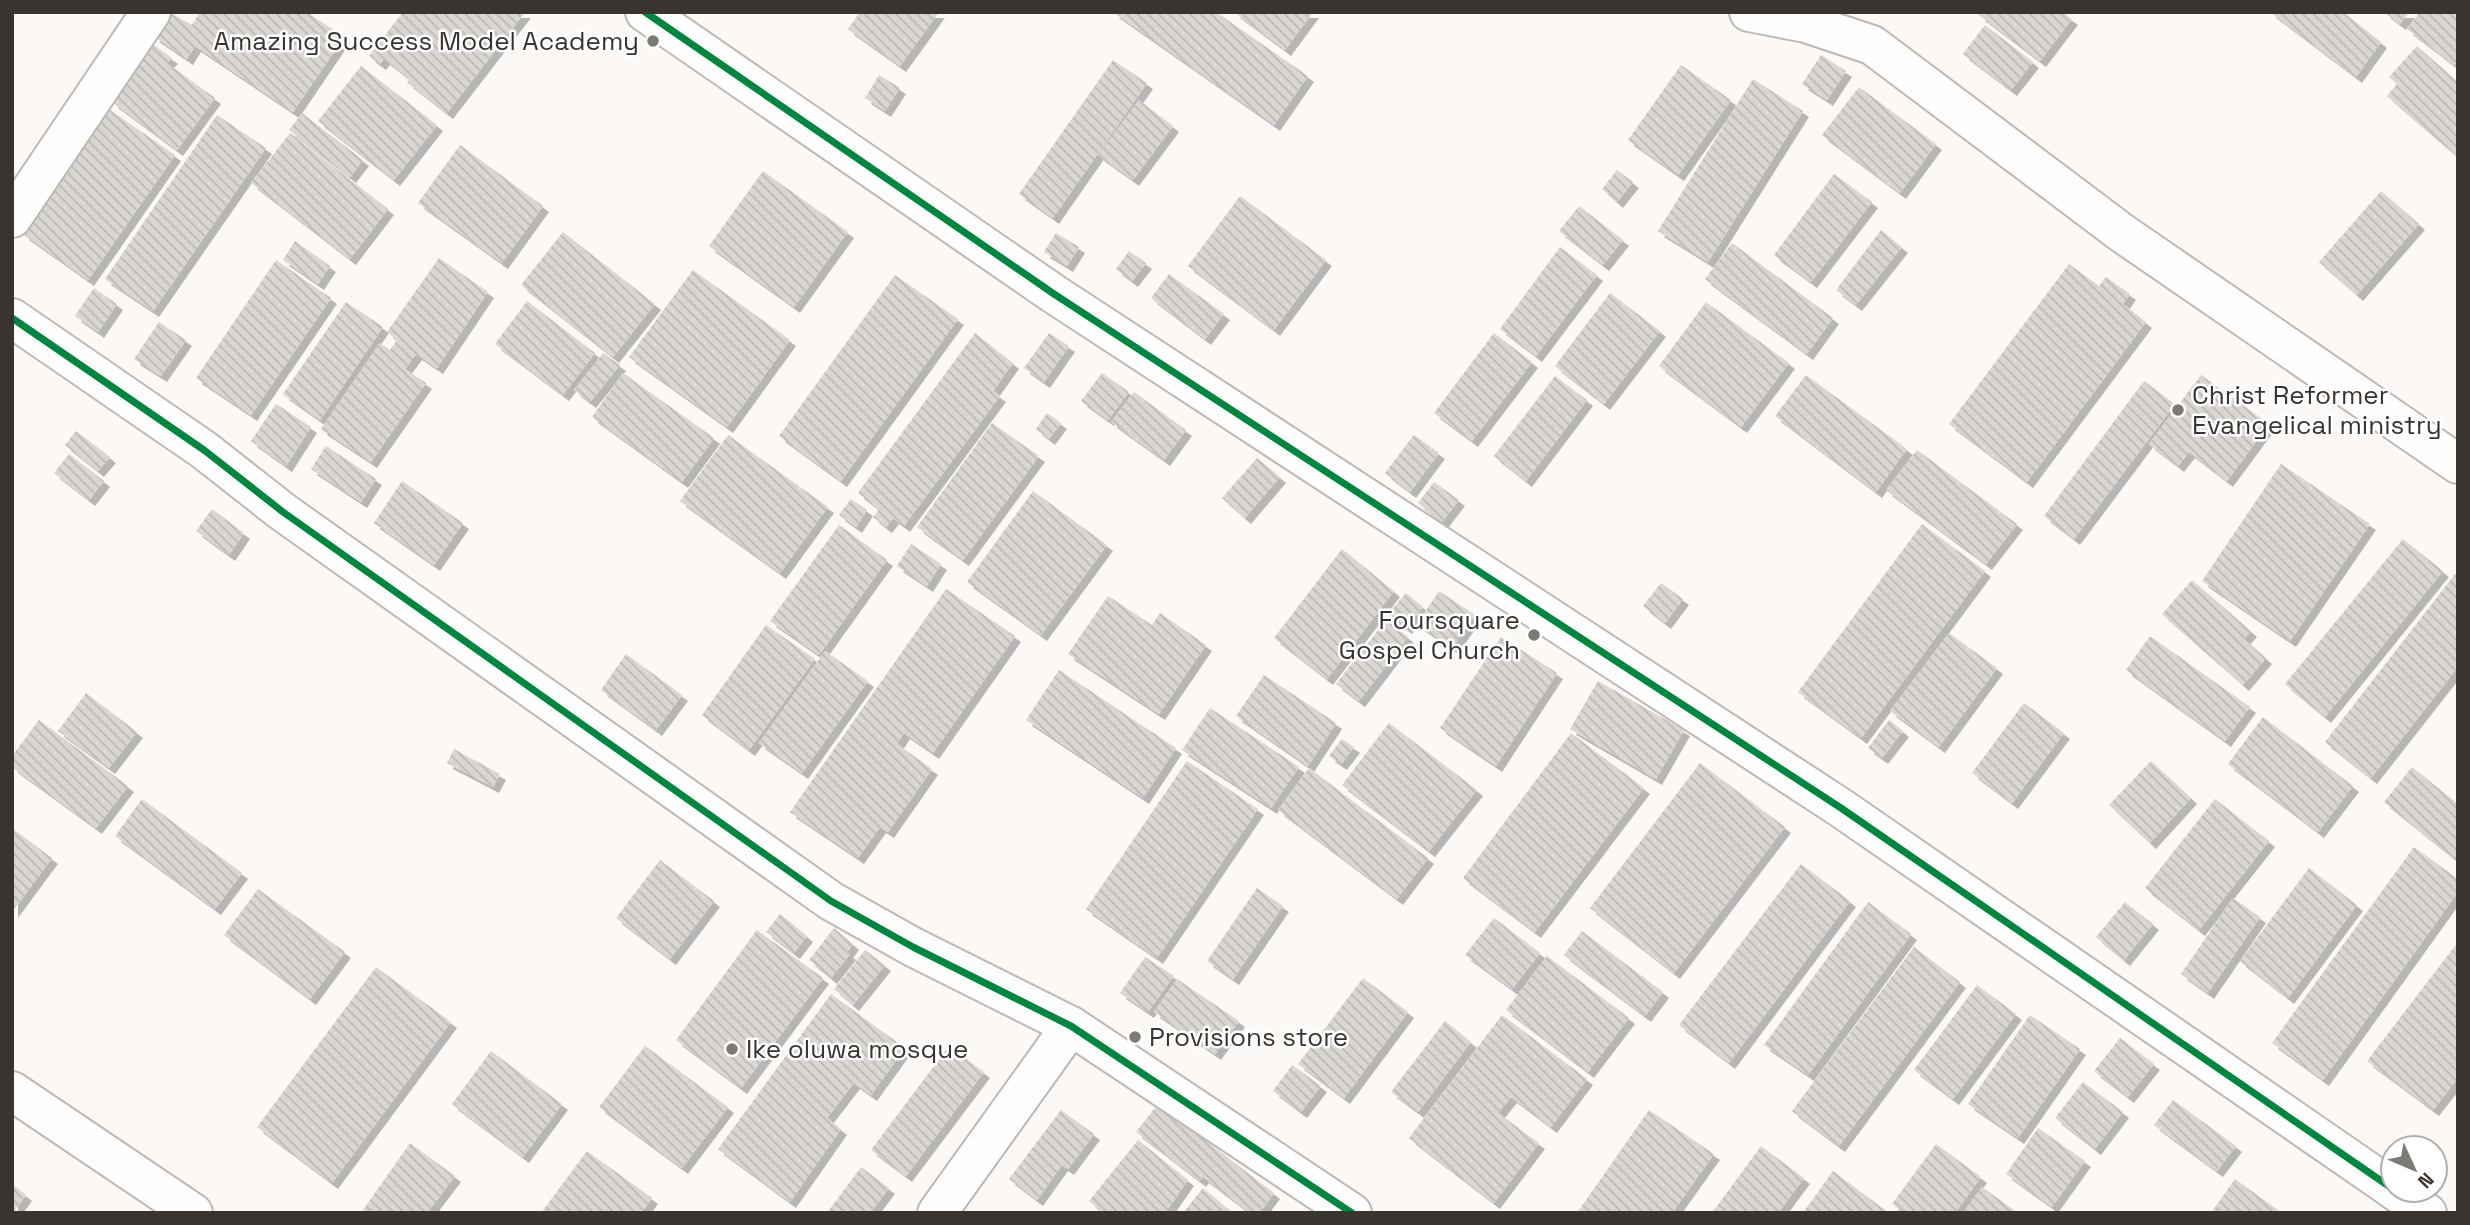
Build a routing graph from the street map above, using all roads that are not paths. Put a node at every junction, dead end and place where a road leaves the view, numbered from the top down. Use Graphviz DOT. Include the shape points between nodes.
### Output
graph roads {
  1 [pos="151,12"];
  2 [pos="645,12"];
  3 [pos="1749,12"];
  4 [pos="12,218"];
  5 [pos="12,318"];
  6 [pos="2458,464"];
  7 [pos="1071,1026"];
  8 [pos="12,1091"];
  9 [pos="2379,1180"];
  10 [pos="193,1213"];
  11 [pos="937,1213"];
  12 [pos="1352,1213"];
  1 -- 4 [label="street"];
  2 -- 9 [label="street" via="1054,294 1841,808"];
  3 -- 6 [label="street" via="1806,23 1872,45 2122,233"];
  5 -- 7 [label="street" via="204,450 284,512 831,901"];
  7 -- 11 [label="street"];
  7 -- 12 [label="street"];
  8 -- 10 [label="street"];
}
